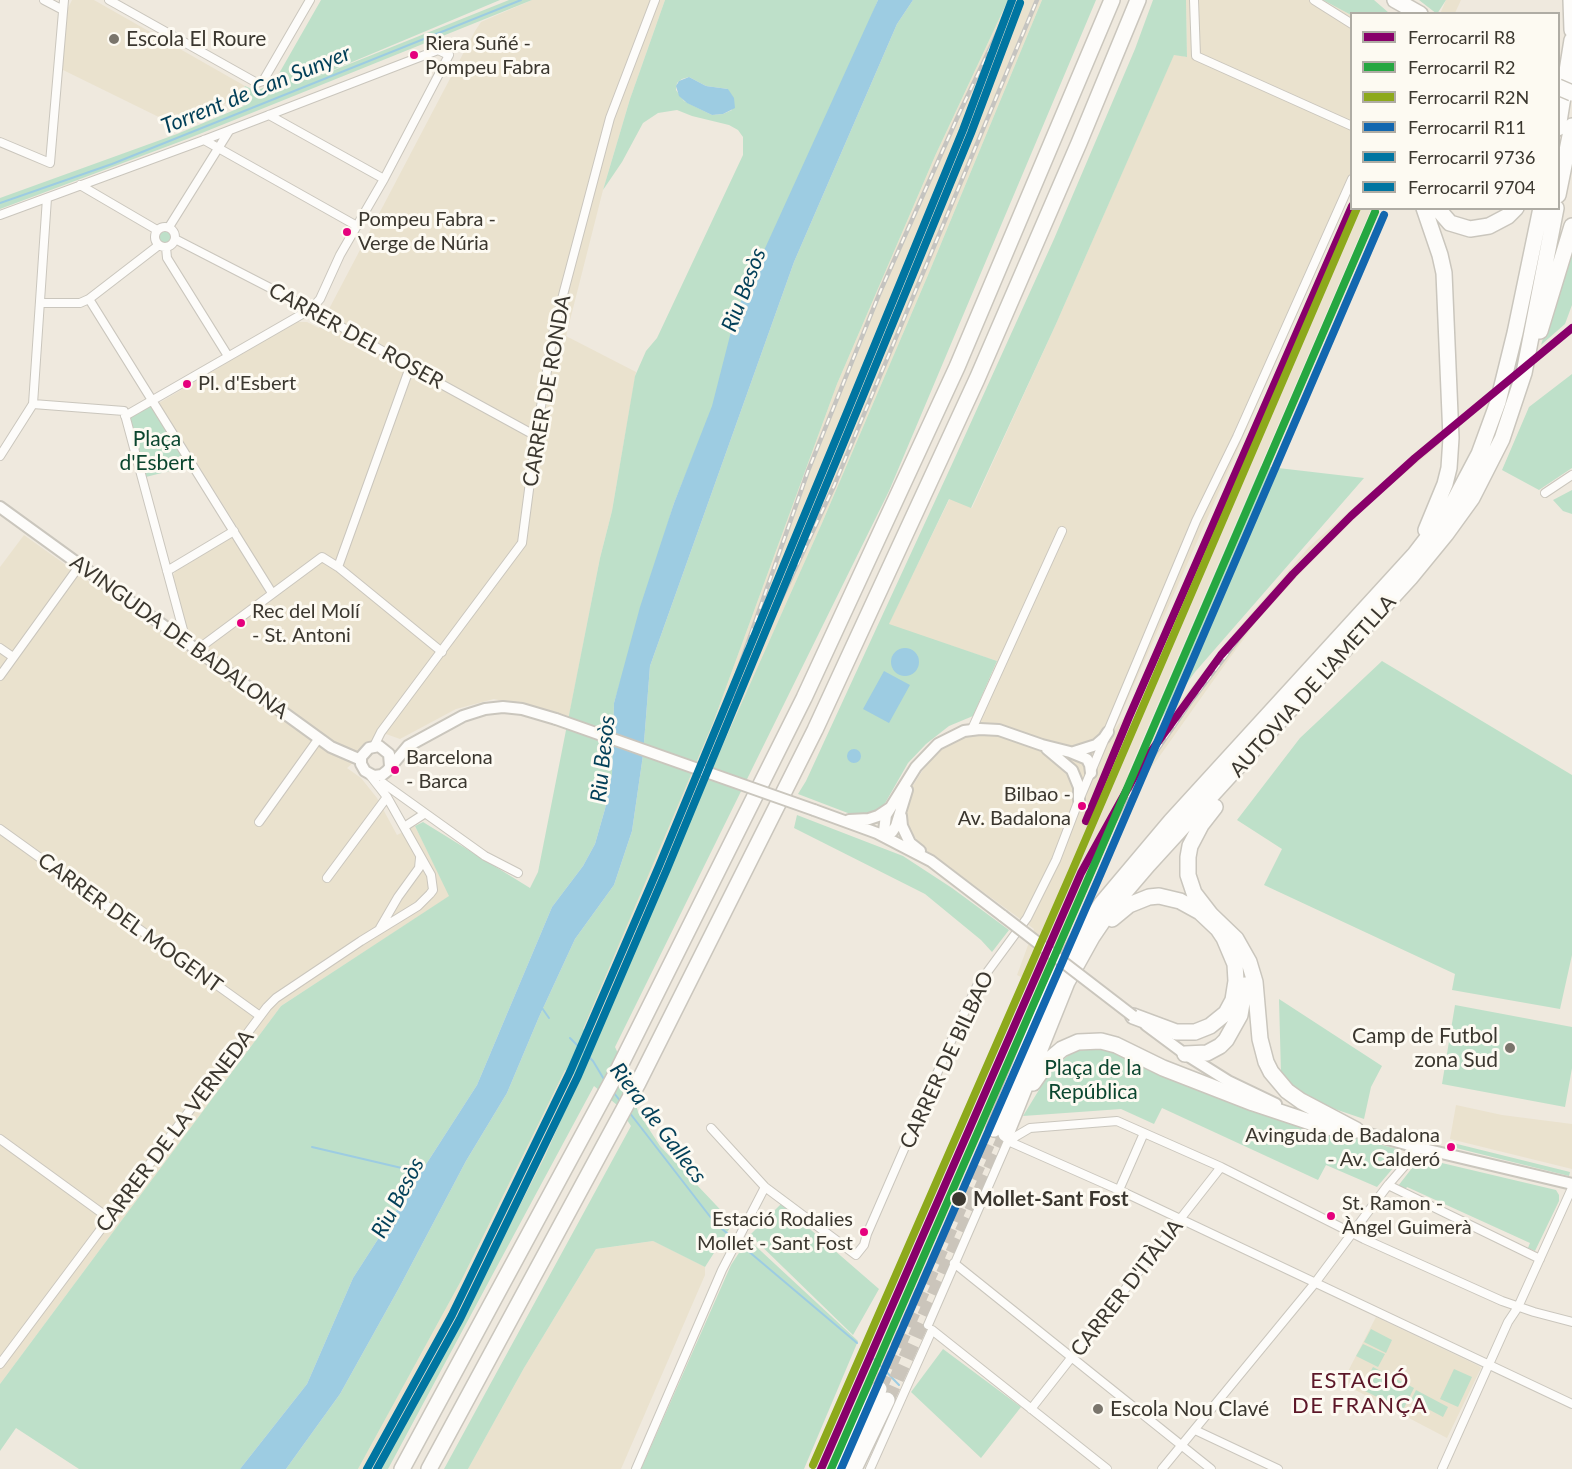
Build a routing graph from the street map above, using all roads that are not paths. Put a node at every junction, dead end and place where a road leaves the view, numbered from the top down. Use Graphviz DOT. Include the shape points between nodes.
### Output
graph roads {
  1 [pos="44,0"];
  2 [pos="64,0"];
  3 [pos="109,0"];
  4 [pos="310,0"];
  5 [pos="655,0"];
  6 [pos="1112,0"];
  7 [pos="1138,0"];
  8 [pos="1194,0"];
  9 [pos="1314,0"];
  10 [pos="1386,0"];
  11 [pos="1395,0"];
  12 [pos="1406,0"];
  13 [pos="1571,0"];
  14 [pos="63,10"];
  15 [pos="1397,12"];
  16 [pos="1418,12"];
  17 [pos="1420,12"];
  18 [pos="1350,23"];
  19 [pos="1572,30"];
  20 [pos="1572,40"];
  21 [pos="269,115"];
  22 [pos="1560,115"];
  23 [pos="1350,125"];
  24 [pos="1572,126"];
  25 [pos="230,130"];
  26 [pos="204,140"];
  27 [pos="0,142"];
  28 [pos="218,148"];
  29 [pos="384,178"];
  30 [pos="1350,183"];
  31 [pos="80,185"];
  32 [pos="1560,185"];
  33 [pos="47,198"];
  34 [pos="1425,210"];
  35 [pos="1439,210"];
  36 [pos="1514,210"];
  37 [pos="1541,210"];
  38 [pos="1556,210"];
  39 [pos="0,215"];
  40 [pos="357,226"];
  41 [pos="1572,226"];
  42 [pos="169,227"];
  43 [pos="157,230"];
  44 [pos="175,239"];
  45 [pos="163,246"];
  46 [pos="89,299"];
  47 [pos="40,303"];
  48 [pos="311,309"];
  49 [pos="228,357"];
  50 [pos="410,367"];
  51 [pos="1524,373"];
  52 [pos="152,399"];
  53 [pos="33,404"];
  54 [pos="125,413"];
  55 [pos="536,436"];
  56 [pos="0,456"];
  57 [pos="1572,475"];
  58 [pos="1545,493"];
  59 [pos="0,507"];
  60 [pos="234,531"];
  61 [pos="1062,531"];
  62 [pos="1415,555"];
  63 [pos="80,565"];
  64 [pos="338,567"];
  65 [pos="167,571"];
  66 [pos="272,593"];
  67 [pos="1357,637"];
  68 [pos="186,641"];
  69 [pos="0,648"];
  70 [pos="198,649"];
  71 [pos="442,652"];
  72 [pos="13,657"];
  73 [pos="0,676"];
  74 [pos="972,729"];
  75 [pos="1108,732"];
  76 [pos="319,738"];
  77 [pos="1042,745"];
  78 [pos="374,746"];
  79 [pos="408,746"];
  80 [pos="386,750"];
  81 [pos="1070,752"];
  82 [pos="361,760"];
  83 [pos="1068,765"];
  84 [pos="390,766"];
  85 [pos="916,767"];
  86 [pos="1092,768"];
  87 [pos="369,774"];
  88 [pos="382,779"];
  89 [pos="387,797"];
  90 [pos="1079,800"];
  91 [pos="890,807"];
  92 [pos="901,812"];
  93 [pos="424,814"];
  94 [pos="843,820"];
  95 [pos="259,822"];
  96 [pos="404,827"];
  97 [pos="0,829"];
  98 [pos="885,836"];
  99 [pos="420,858"];
  100 [pos="931,861"];
  101 [pos="518,873"];
  102 [pos="327,878"];
  103 [pos="398,897"];
  104 [pos="405,914"];
  105 [pos="1222,926"];
  106 [pos="379,929"];
  107 [pos="1092,937"];
  108 [pos="260,1016"];
  109 [pos="1133,1016"];
  110 [pos="1185,1054"];
  111 [pos="1015,1111"];
  112 [pos="711,1128"];
  113 [pos="1356,1130"];
  114 [pos="1144,1133"];
  115 [pos="1399,1134"];
  116 [pos="1003,1135"];
  117 [pos="0,1138"];
  118 [pos="1420,1148"];
  119 [pos="1221,1167"];
  120 [pos="1388,1185"];
  121 [pos="1572,1186"];
  122 [pos="765,1187"];
  123 [pos="1119,1190"];
  124 [pos="110,1219"];
  125 [pos="1181,1220"];
  126 [pos="1353,1233"];
  127 [pos="1540,1259"];
  128 [pos="954,1263"];
  129 [pos="1315,1283"];
  130 [pos="1518,1306"];
  131 [pos="1572,1322"];
  132 [pos="930,1327"];
  133 [pos="1072,1357"];
  134 [pos="0,1364"];
  135 [pos="1490,1365"];
  136 [pos="888,1397"];
  137 [pos="1572,1404"];
  138 [pos="1031,1409"];
  139 [pos="1195,1430"];
  140 [pos="1180,1445"];
  141 [pos="402,1469"];
  142 [pos="429,1469"];
  143 [pos="636,1469"];
  144 [pos="841,1469"];
  145 [pos="854,1469"];
  146 [pos="870,1469"];
  147 [pos="1107,1469"];
  148 [pos="1162,1469"];
  149 [pos="1211,1469"];
  150 [pos="1278,1469"];
  151 [pos="1442,1469"];
  1 -- 14 [label="street"];
  2 -- 14 [label="street"];
  3 -- 4 [label="street" via="257,83 263,81"];
  5 -- 55 [label="street, CARRER DE RONDA" via="610,118 554,329"];
  6 -- 141 [label="highway" via="992,287 887,522 766,776 593,1118"];
  7 -- 142 [label="highway" via="1024,271 815,730 614,1129"];
  8 -- 23 [label="street" via="1196,56"];
  9 -- 18 [label="street"];
  10 -- 15 [label="highway"];
  11 -- 16 [label="highway"];
  12 -- 17 [label="highway"];
  13 -- 19 [label="highway"];
  14 -- 27 [label="street" via="50,164"];
  20 -- 22 [label="highway"];
  21 -- 25 [label="street"];
  21 -- 29 [label="street"];
  21 -- 29 [label="street" via="438,50 449,55"];
  24 -- 32 [label="highway"];
  25 -- 26 [label="street"];
  25 -- 28 [label="street"];
  26 -- 28 [label="street"];
  26 -- 31 [label="street"];
  28 -- 40 [label="street"];
  28 -- 42 [label="street"];
  29 -- 40 [label="street"];
  30 -- 75 [label="street, CARRER DE BILBAO" via="1196,521"];
  31 -- 33 [label="street"];
  31 -- 43 [label="street"];
  33 -- 39 [label="street"];
  33 -- 47 [label="street"];
  34 -- 62 [label="highway" via="1443,273 1451,453 1442,497"];
  35 -- 36 [label="highway" via="1450,223 1470,229 1489,226"];
  37 -- 62 [label="highway" via="1515,333 1490,427 1451,507"];
  38 -- 51 [label="highway, AUTOVIA DE L'AMETLLA"];
  40 -- 48 [label="street" via="320,299"];
  41 -- 51 [label="highway"];
  42 -- 43 [label="street"];
  42 -- 44 [label="street"];
  43 -- 45 [label="street" via="155,237"];
  44 -- 45 [label="street" via="171,245"];
  44 -- 48 [label="street, CARRER DEL ROSER"];
  45 -- 46 [label="street"];
  45 -- 49 [label="street"];
  46 -- 47 [label="street" via="80,303"];
  46 -- 52 [label="street"];
  47 -- 53 [label="street"];
  48 -- 49 [label="street"];
  48 -- 50 [label="street, CARRER DEL ROSER"];
  49 -- 52 [label="street"];
  50 -- 55 [label="street, CARRER DEL ROSER"];
  50 -- 64 [label="street"];
  51 -- 67 [label="highway, AUTOVIA DE L'AMETLLA" via="1502,439 1472,498 1432,552"];
  52 -- 54 [label="street"];
  52 -- 60 [label="street"];
  53 -- 54 [label="street"];
  53 -- 56 [label="street"];
  54 -- 65 [label="street"];
  55 -- 71 [label="street, CARRER DE RONDA" via="522,543"];
  57 -- 58 [label="street"];
  59 -- 63 [label="street, AVINGUDA DE BADALONA"];
  60 -- 65 [label="street"];
  60 -- 66 [label="street"];
  61 -- 74 [label="street"];
  62 -- 116 [label="highway" via="1171,821 1118,883 1076,942 1052,988"];
  63 -- 68 [label="street, AVINGUDA DE BADALONA"];
  63 -- 72 [label="street"];
  64 -- 66 [label="street" via="322,557"];
  64 -- 71 [label="street"];
  65 -- 68 [label="street"];
  66 -- 70 [label="street"];
  67 -- 105 [label="highway" via="1195,835 1188,857 1190,884"];
  67 -- 107 [label="highway, AUTOVIA DE L'AMETLLA" via="1148,865"];
  68 -- 70 [label="street, AVINGUDA DE BADALONA"];
  69 -- 72 [label="street"];
  70 -- 76 [label="street, AVINGUDA DE BADALONA"];
  71 -- 78 [label="street, CARRER DE RONDA"];
  72 -- 73 [label="street"];
  74 -- 77 [label="street" via="999,730"];
  74 -- 85 [label="street" via="945,739"];
  75 -- 81 [label="street" via="1096,745"];
  75 -- 86 [label="street, CARRER DE BILBAO"];
  76 -- 82 [label="street, AVINGUDA DE BADALONA" via="342,754"];
  76 -- 95 [label="street"];
  77 -- 81 [label="street"];
  77 -- 83 [label="street"];
  78 -- 80 [label="street"];
  78 -- 82 [label="street" via="364,751"];
  79 -- 80 [label="street"];
  79 -- 84 [label="street"];
  79 -- 94 [label="street, bridge" via="463,716 485,709 511,708 556,719"];
  80 -- 84 [label="street"];
  81 -- 86 [label="street" via="1087,759"];
  82 -- 87 [label="street"];
  83 -- 86 [label="street" via="1081,770"];
  83 -- 90 [label="street" via="1077,780"];
  84 -- 88 [label="street"];
  85 -- 91 [label="street"];
  85 -- 92 [label="street"];
  86 -- 90 [label="street, CARRER DE BILBAO"];
  87 -- 88 [label="street"];
  87 -- 89 [label="street"];
  88 -- 89 [label="street"];
  88 -- 93 [label="street"];
  89 -- 96 [label="street"];
  89 -- 102 [label="street"];
  90 -- 122 [label="street, CARRER DE BILBAO" via="1056,860 1027,918 977,986 864,1245 856,1255"];
  91 -- 94 [label="street" via="869,819"];
  91 -- 98 [label="street" via="884,821"];
  92 -- 98 [label="street" via="892,832"];
  92 -- 100 [label="street" via="910,843"];
  93 -- 96 [label="street"];
  93 -- 101 [label="street" via="485,856"];
  94 -- 98 [label="street"];
  96 -- 99 [label="street"];
  97 -- 108 [label="street, CARRER DEL MOGENT"];
  98 -- 100 [label="street"];
  99 -- 103 [label="street, CARRER DE LA VERNEDA" via="419,868"];
  99 -- 104 [label="street, CARRER DE LA VERNEDA" via="431,875 433,890"];
  100 -- 109 [label="street, bridge"];
  103 -- 104 [label="street" via="398,909"];
  103 -- 106 [label="street, CARRER DE LA VERNEDA"];
  104 -- 106 [label="street, CARRER DE LA VERNEDA"];
  105 -- 110 [label="highway" via="1243,969 1245,988 1240,1015 1232,1033 1220,1046 1207,1053"];
  105 -- 113 [label="highway" via="1240,945 1252,970 1260,1039 1271,1072 1301,1101"];
  106 -- 108 [label="street, CARRER DE LA VERNEDA" via="276,998"];
  107 -- 109 [label="highway" via="1129,905 1159,896 1191,906 1224,938 1235,964 1236,991 1219,1020 1186,1033"];
  107 -- 111 [label="highway, AUTOVIA DE L'AMETLLA" via="1058,1001"];
  108 -- 124 [label="street, CARRER DE LA VERNEDA"];
  109 -- 110 [label="street"];
  110 -- 113 [label="street" via="1274,1104"];
  111 -- 113 [label="highway" via="1054,1055 1071,1045 1094,1041 1116,1045 1163,1068 1262,1106 1325,1127"];
  111 -- 116 [label="highway, AUTOVIA DE L'AMETLLA"];
  112 -- 122 [label="street"];
  113 -- 118 [label="street"];
  114 -- 116 [label="street" via="1117,1121 1030,1128"];
  114 -- 119 [label="street"];
  114 -- 123 [label="street"];
  115 -- 118 [label="street"];
  116 -- 123 [label="street"];
  116 -- 128 [label="street" via="986,1191"];
  117 -- 124 [label="street"];
  118 -- 120 [label="street"];
  118 -- 121 [label="street"];
  119 -- 125 [label="street, CARRER D'ITÀLIA"];
  119 -- 126 [label="street"];
  120 -- 126 [label="street"];
  120 -- 127 [label="street"];
  121 -- 127 [label="street"];
  122 -- 143 [label="street" via="722,1270"];
  123 -- 125 [label="street"];
  124 -- 134 [label="street, CARRER DE LA VERNEDA"];
  125 -- 129 [label="street"];
  125 -- 133 [label="street, CARRER D'ITÀLIA"];
  126 -- 129 [label="street"];
  126 -- 130 [label="street"];
  127 -- 130 [label="street"];
  128 -- 132 [label="street"];
  128 -- 133 [label="street"];
  129 -- 135 [label="street"];
  129 -- 139 [label="street"];
  130 -- 131 [label="street"];
  130 -- 135 [label="street"];
  132 -- 136 [label="street"];
  132 -- 138 [label="street"];
  133 -- 138 [label="street, CARRER D'ITÀLIA"];
  133 -- 140 [label="street"];
  135 -- 137 [label="street"];
  135 -- 151 [label="street"];
  136 -- 144 [label="highway"];
  136 -- 145 [label="highway"];
  136 -- 146 [label="street"];
  138 -- 147 [label="street"];
  139 -- 140 [label="street"];
  139 -- 150 [label="street"];
  140 -- 148 [label="street"];
  140 -- 149 [label="street"];
}
